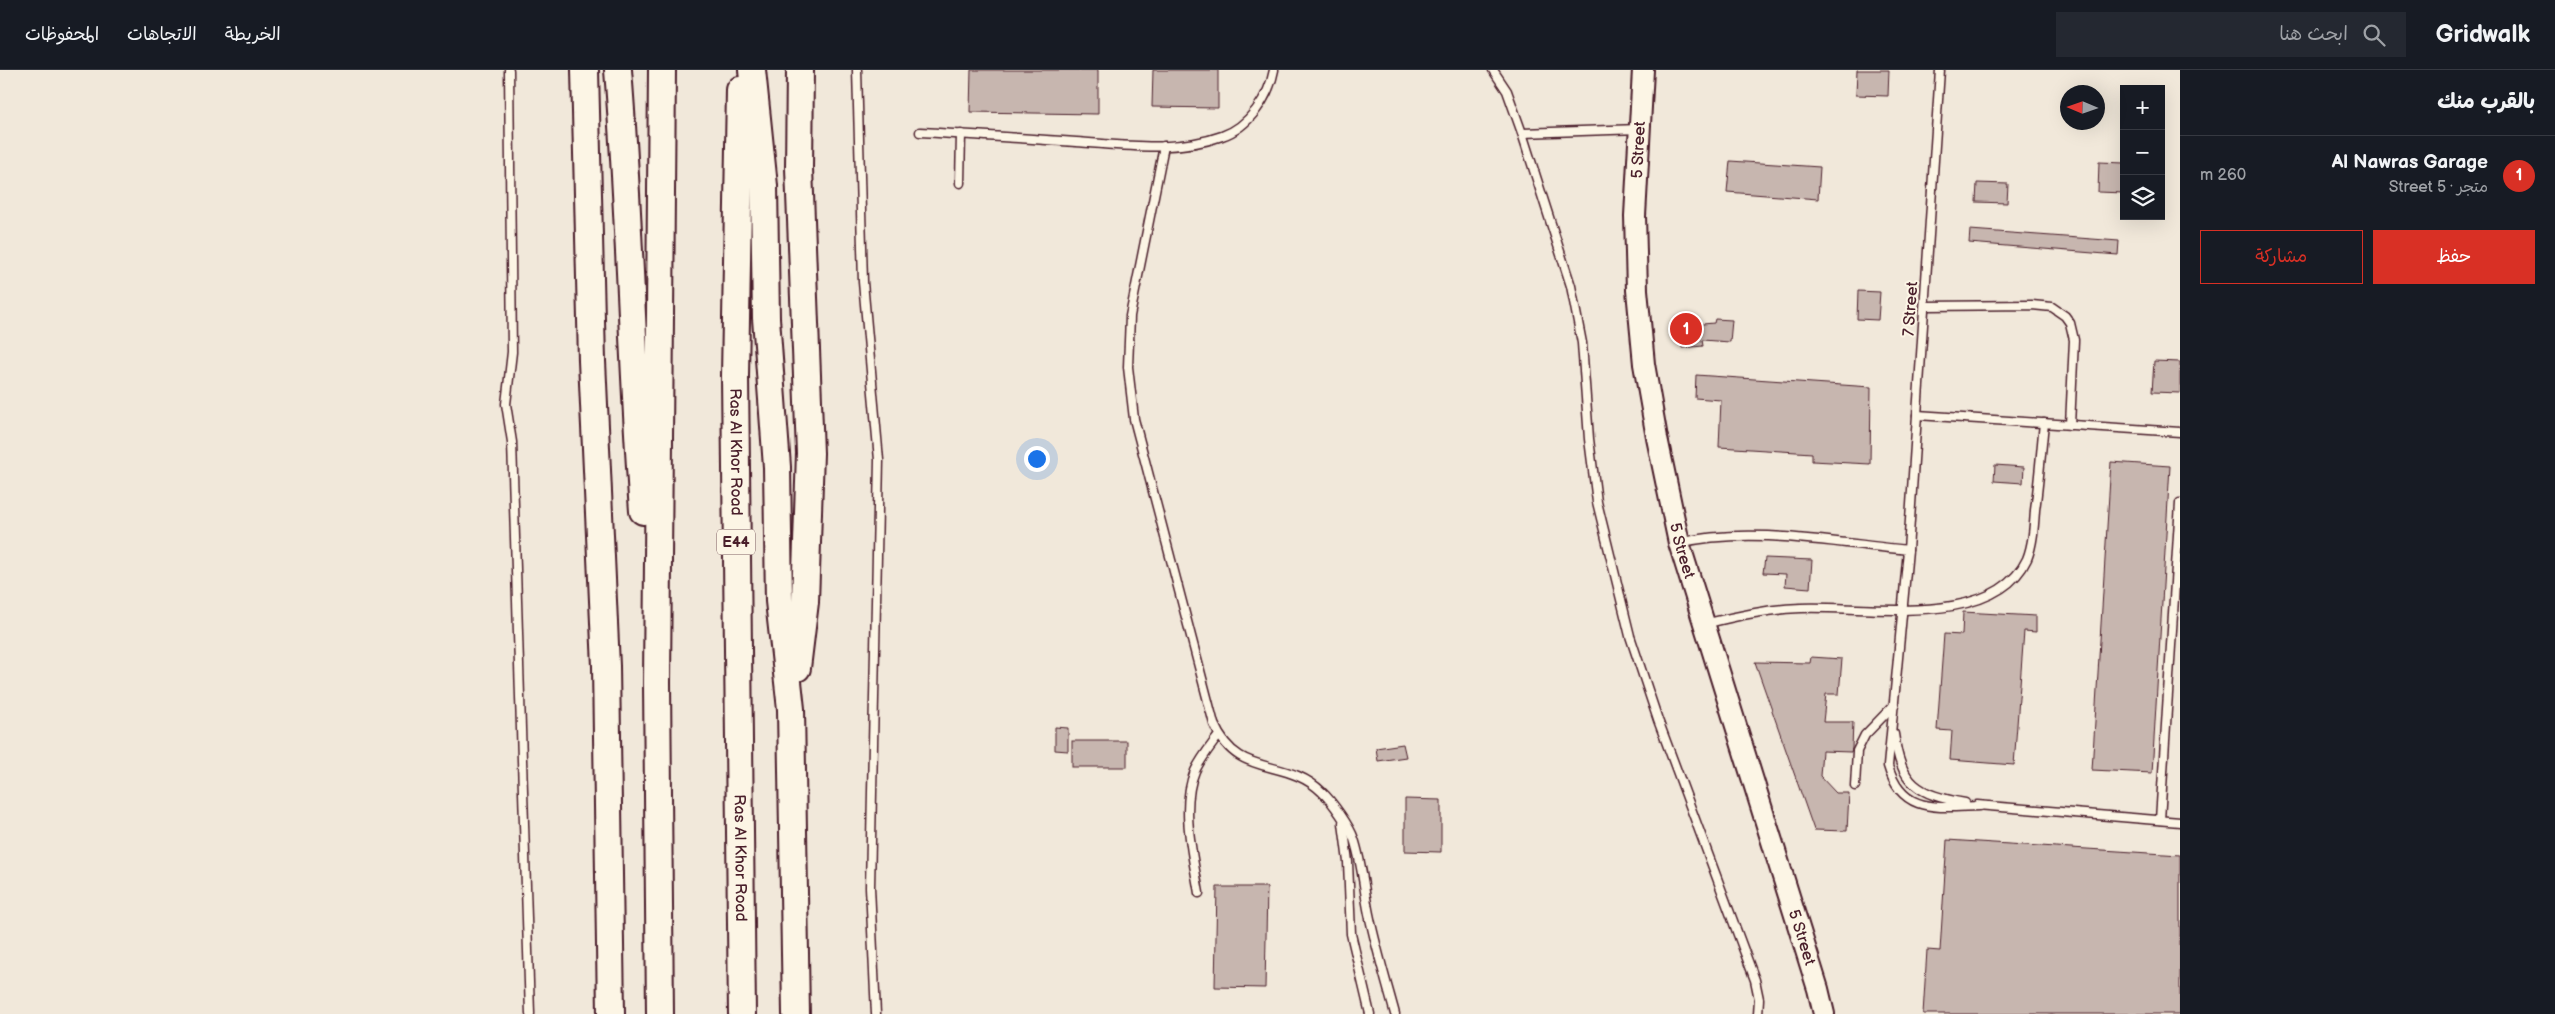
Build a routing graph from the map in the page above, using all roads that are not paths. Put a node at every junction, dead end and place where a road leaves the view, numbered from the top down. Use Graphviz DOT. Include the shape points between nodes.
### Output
graph roads {
  1 [pos="509,70"];
  2 [pos="585,70"];
  3 [pos="618,70"];
  4 [pos="662,70"];
  5 [pos="740,70"];
  6 [pos="752,70"];
  7 [pos="800,70"];
  8 [pos="815,70"];
  9 [pos="857,70"];
  10 [pos="1274,70"];
  11 [pos="1493,70"];
  12 [pos="1643,70"];
  13 [pos="1940,70"];
  14 [pos="1640,129"];
  15 [pos="920,132"];
  16 [pos="1522,133"];
  17 [pos="961,134"];
  18 [pos="1164,146"];
  19 [pos="960,183"];
  20 [pos="802,253"];
  21 [pos="1926,306"];
  22 [pos="1916,415"];
  23 [pos="2044,423"];
  24 [pos="2070,425"];
  25 [pos="2180,432"];
  26 [pos="2180,503"];
  27 [pos="1679,543"];
  28 [pos="1908,550"];
  29 [pos="1902,608"];
  30 [pos="1704,624"];
  31 [pos="657,683"];
  32 [pos="1894,705"];
  33 [pos="791,709"];
  34 [pos="1892,725"];
  35 [pos="1218,735"];
  36 [pos="1855,786"];
  37 [pos="1980,806"];
  38 [pos="2160,820"];
  39 [pos="2180,822"];
  40 [pos="1344,823"];
  41 [pos="1199,893"];
  42 [pos="530,1014"];
  43 [pos="611,1014"];
  44 [pos="660,1014"];
  45 [pos="742,1014"];
  46 [pos="796,1014"];
  47 [pos="876,1014"];
  48 [pos="1370,1014"];
  49 [pos="1395,1014"];
  50 [pos="1758,1014"];
  51 [pos="1824,1014"];
  1 -- 42 [label="lane" via="512,352 506,404 512,442"];
  2 -- 43 [label="highway" via="592,361 606,666"];
  3 -- 31 [label="highway" via="627,176 635,409"];
  4 -- 31 [label="highway"];
  5 -- 45 [label="highway, Ras Al Khor Road / E44" via="735,386"];
  6 -- 33 [label="highway" via="764,186 766,318 777,467 779,601"];
  7 -- 20 [label="highway" via="798,168"];
  8 -- 20 [label="highway" via="812,193"];
  9 -- 47 [label="lane" via="863,282 879,460 870,887"];
  10 -- 18 [label="lane" via="1261,103 1235,130 1208,140"];
  11 -- 16 [label="lane" via="1507,91"];
  12 -- 14 [label="street, 5 Street"];
  13 -- 21 [label="lane, 7 Street"];
  14 -- 16 [label="lane"];
  14 -- 27 [label="street, 5 Street" via="1635,216 1640,318 1652,410"];
  15 -- 17 [label="lane"];
  16 -- 50 [label="lane" via="1572,286 1578,314 1593,473 1616,584 1646,687 1755,980 1760,999"];
  17 -- 18 [label="lane"];
  17 -- 19 [label="lane"];
  18 -- 35 [label="lane" via="1130,316 1130,393 1134,419"];
  20 -- 33 [label="highway" via="810,453 805,602"];
  21 -- 22 [label="lane, 7 Street"];
  21 -- 24 [label="lane" via="2032,305 2052,307 2065,316 2074,340"];
  22 -- 23 [label="lane"];
  22 -- 28 [label="lane, 7 Street"];
  23 -- 24 [label="lane"];
  23 -- 29 [label="lane" via="2033,532 2027,558 2020,570 2003,588 1981,599 1957,605"];
  24 -- 25 [label="lane"];
  26 -- 38 [label="lane"];
  27 -- 28 [label="lane" via="1710,536 1749,535"];
  27 -- 30 [label="street, 5 Street"];
  28 -- 29 [label="lane, 7 Street"];
  29 -- 30 [label="lane" via="1770,610"];
  29 -- 32 [label="lane, 7 Street"];
  30 -- 51 [label="street, 5 Street"];
  31 -- 44 [label="highway"];
  32 -- 34 [label="lane, 7 Street"];
  32 -- 36 [label="lane" via="1865,735 1857,751"];
  33 -- 46 [label="highway"];
  34 -- 37 [label="lane" via="1896,752 1903,770 1915,786 1931,796"];
  34 -- 37 [label="lane" via="1888,766 1893,783 1904,797 1920,805"];
  35 -- 40 [label="lane" via="1242,758 1287,770 1310,782 1330,800"];
  35 -- 41 [label="lane" via="1196,770 1190,792 1192,844"];
  37 -- 38 [label="lane"];
  38 -- 39 [label="lane"];
  40 -- 48 [label="lane" via="1351,934"];
  40 -- 49 [label="lane" via="1354,839 1370,920"];
}
